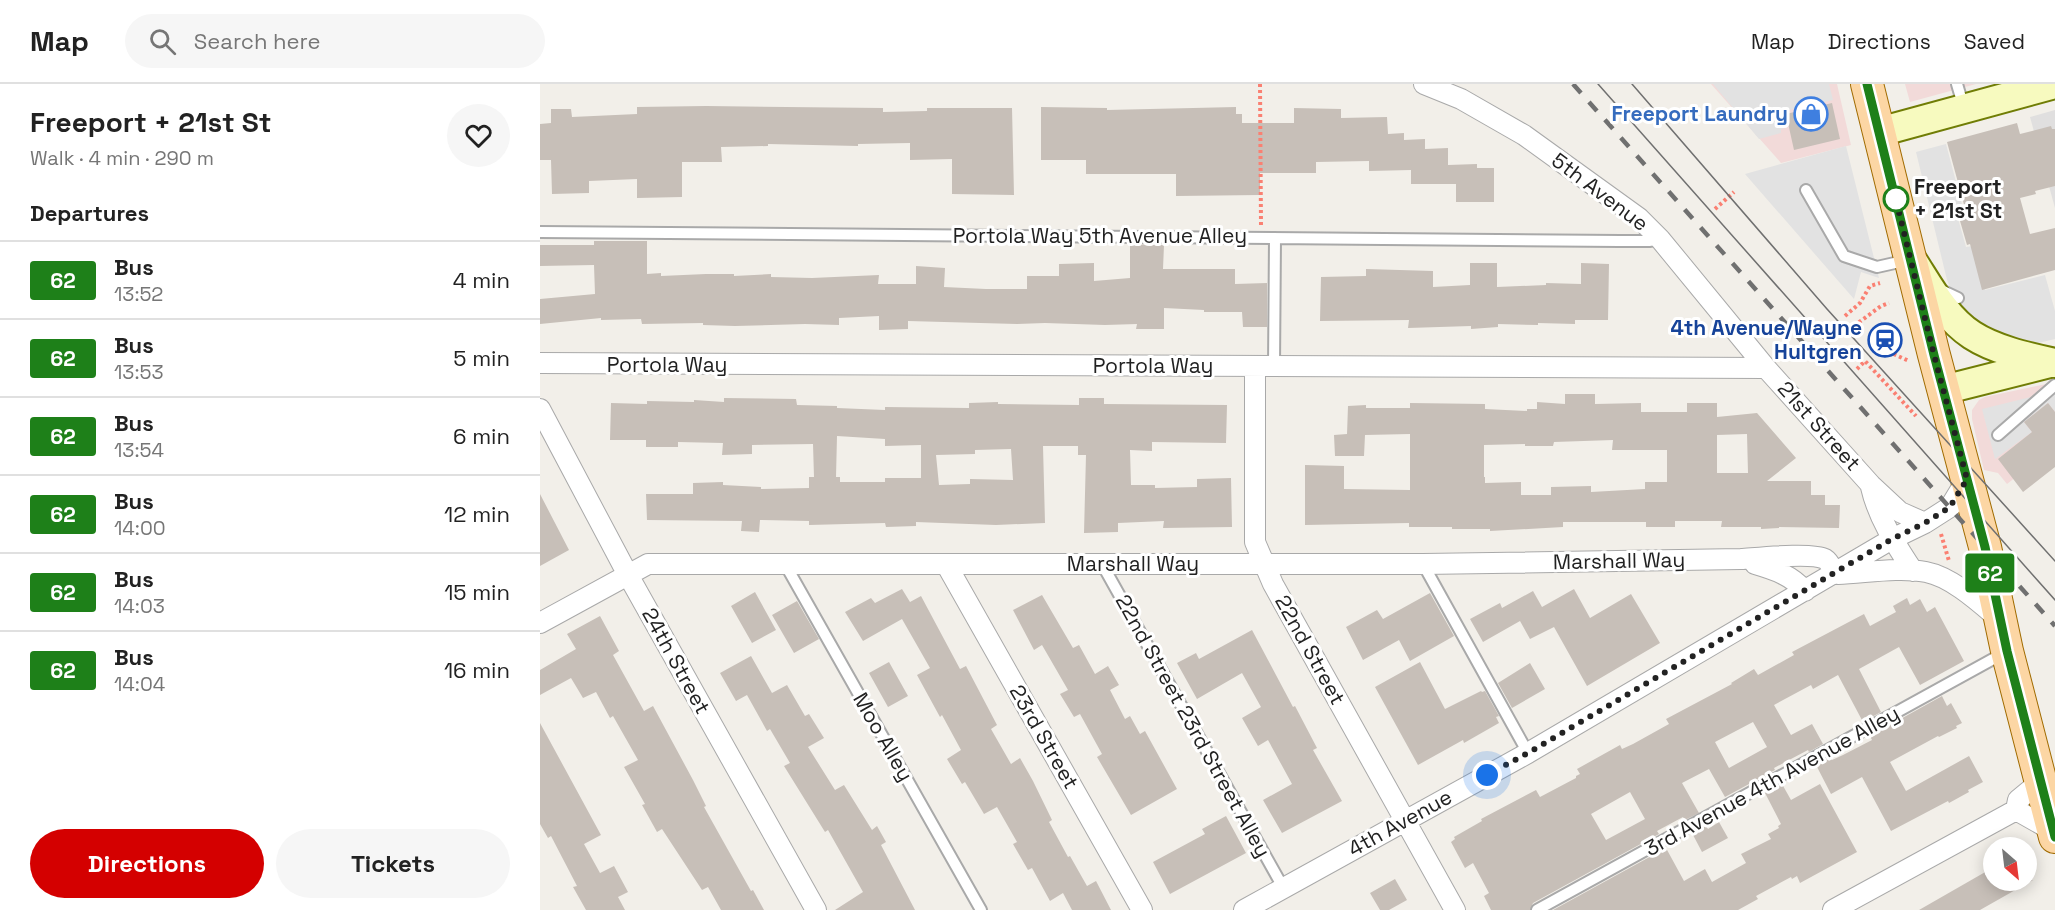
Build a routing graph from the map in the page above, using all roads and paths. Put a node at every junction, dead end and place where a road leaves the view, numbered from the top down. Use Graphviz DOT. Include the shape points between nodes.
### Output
graph roads {
  1 [pos="1260,84"];
  2 [pos="1424,84"];
  3 [pos="1867,84"];
  4 [pos="2055,84"];
  5 [pos="1960,96"];
  6 [pos="1879,132"];
  7 [pos="1806,190"];
  8 [pos="1734,192"];
  9 [pos="1715,209"];
  10 [pos="540,232"];
  11 [pos="1262,238"];
  12 [pos="1275,238"];
  13 [pos="1660,239"];
  14 [pos="1919,271"];
  15 [pos="1884,282"];
  16 [pos="1958,298"];
  17 [pos="1889,303"];
  18 [pos="1845,316"];
  19 [pos="1854,326"];
  20 [pos="1876,351"];
  21 [pos="1910,361"];
  22 [pos="540,363"];
  23 [pos="1265,366"];
  24 [pos="1766,368"];
  25 [pos="1857,369"];
  26 [pos="2054,370"];
  27 [pos="1943,390"];
  28 [pos="540,409"];
  29 [pos="1916,417"];
  30 [pos="1998,435"];
  31 [pos="1967,479"];
  32 [pos="1871,485"];
  33 [pos="1932,525"];
  34 [pos="1892,539"];
  35 [pos="1741,559"];
  36 [pos="784,564"];
  37 [pos="946,564"];
  38 [pos="1102,564"];
  39 [pos="1264,564"];
  40 [pos="1423,564"];
  41 [pos="1912,571"];
  42 [pos="1952,571"];
  43 [pos="1835,574"];
  44 [pos="628,575"];
  45 [pos="1804,591"];
  46 [pos="2000,620"];
  47 [pos="540,623"];
  48 [pos="2007,651"];
  49 [pos="1528,753"];
  50 [pos="2041,781"];
  51 [pos="2016,810"];
  52 [pos="1405,820"];
  53 [pos="2054,834"];
  54 [pos="1284,889"];
  55 [pos="816,910"];
  56 [pos="981,910"];
  57 [pos="1142,910"];
  58 [pos="1244,910"];
  59 [pos="1455,910"];
  60 [pos="1537,910"];
  61 [pos="1833,910"];
  1 -- 11 [label="path"];
  2 -- 13 [label="street, 5th Avenue" via="1461,99 1524,135 1639,218"];
  3 -- 6 [label="main road"];
  4 -- 5 [label="street"];
  5 -- 6 [label="street"];
  6 -- 14 [label="main road"];
  7 -- 14 [label="lane" via="1844,256 1877,267"];
  8 -- 9 [label="path"];
  10 -- 11 [label="lane, Portola Way 5th Avenue Alley"];
  11 -- 12 [label="lane, Portola Way 5th Avenue Alley"];
  12 -- 13 [label="lane, Portola Way 5th Avenue Alley"];
  12 -- 23 [label="lane"];
  13 -- 24 [label="street, 5th Avenue"];
  14 -- 16 [label="lane"];
  14 -- 26 [label="street" via="1943,307 1971,334"];
  14 -- 27 [label="main road"];
  15 -- 18 [label="path" via="1870,286 1860,303"];
  17 -- 19 [label="path"];
  20 -- 21 [label="path"];
  22 -- 23 [label="street, Portola Way"];
  23 -- 24 [label="street, Portola Way"];
  23 -- 39 [label="street, 22nd Street" via="1254,542"];
  24 -- 32 [label="street, 21st Street"];
  25 -- 29 [label="path" via="1864,361"];
  26 -- 27 [label="street"];
  26 -- 30 [label="lane"];
  27 -- 31 [label="main road"];
  28 -- 44 [label="street, 24th Street"];
  31 -- 33 [label="street, 4th Avenue" via="1950,507"];
  31 -- 46 [label="main road"];
  32 -- 33 [label="street, 21st Street" via="1900,512"];
  32 -- 34 [label="street, 21st Street"];
  33 -- 34 [label="street, 4th Avenue"];
  33 -- 42 [label="path"];
  34 -- 41 [label="street, 21st Street"];
  34 -- 43 [label="street, 4th Avenue"];
  35 -- 40 [label="street, Marshall Way"];
  35 -- 43 [label="street, Marshall Way" via="1819,557 1827,560"];
  35 -- 45 [label="street, Marshall Way" via="1783,573"];
  36 -- 37 [label="street, Marshall Way"];
  36 -- 44 [label="street, Marshall Way" via="648,564"];
  36 -- 56 [label="lane, Moo Alley"];
  37 -- 38 [label="street, Marshall Way"];
  37 -- 57 [label="street, 23rd Street"];
  38 -- 39 [label="street, Marshall Way"];
  38 -- 54 [label="lane, 22nd Street 23rd Street Alley"];
  39 -- 40 [label="street, Marshall Way"];
  39 -- 52 [label="street, 22nd Street"];
  40 -- 49 [label="lane"];
  41 -- 43 [label="street, 4th Avenue"];
  41 -- 46 [label="street, 4th Avenue" via="1928,573 1969,593"];
  43 -- 45 [label="street, 4th Avenue"];
  44 -- 47 [label="street, Marshall Way"];
  44 -- 55 [label="street, 24th Street"];
  45 -- 49 [label="street, 4th Avenue"];
  46 -- 48 [label="main road"];
  48 -- 50 [label="main road"];
  48 -- 60 [label="lane, 3rd Avenue 4th Avenue Alley"];
  49 -- 52 [label="street, 4th Avenue"];
  50 -- 51 [label="street" via="2018,800"];
  50 -- 53 [label="main road"];
  51 -- 53 [label="street"];
  51 -- 61 [label="street"];
  52 -- 54 [label="street, 4th Avenue"];
  52 -- 59 [label="street, 22nd Street"];
  54 -- 58 [label="street, 4th Avenue"];
}
